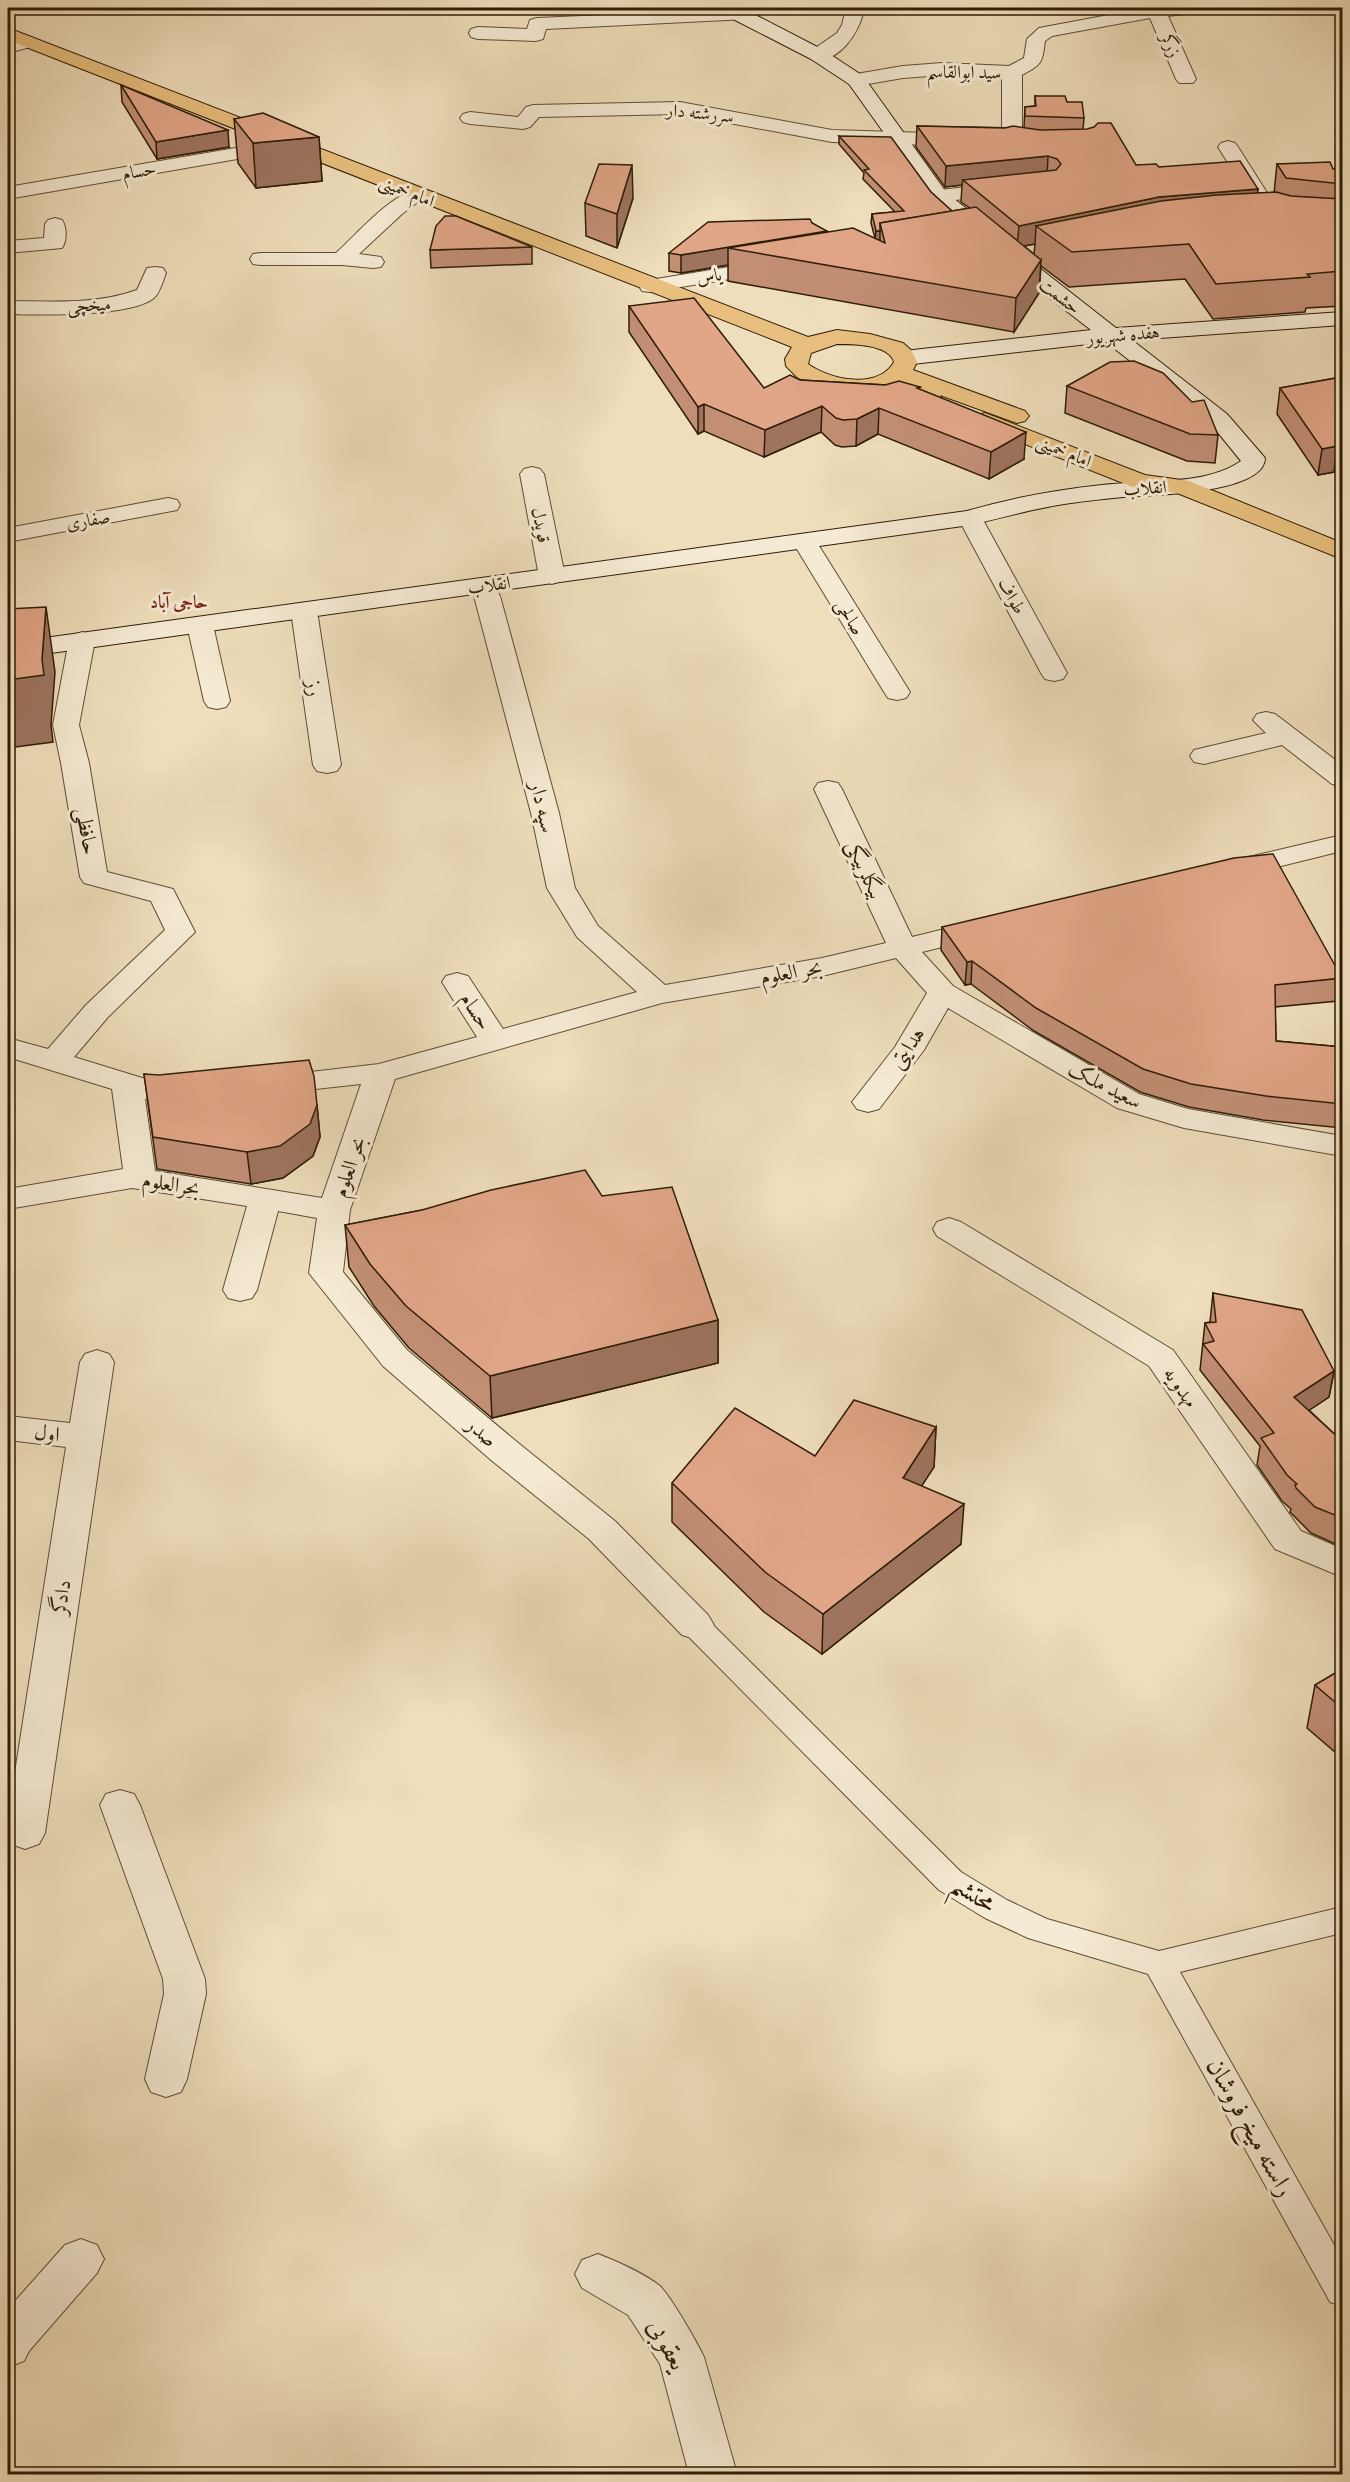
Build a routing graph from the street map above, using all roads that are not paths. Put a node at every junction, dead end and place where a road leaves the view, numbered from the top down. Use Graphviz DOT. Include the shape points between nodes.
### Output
graph roads {
  1 [pos="855,8"];
  2 [pos="1191,8"];
  3 [pos="1156,9"];
  4 [pos="736,11"];
  5 [pos="478,33"];
  6 [pos="14,41"];
  7 [pos="818,55"];
  8 [pos="1012,72"];
  9 [pos="1186,79"];
  10 [pos="856,80"];
  11 [pos="470,118"];
  12 [pos="898,138"];
  13 [pos="1228,147"];
  14 [pos="270,148"];
  15 [pos="1023,187"];
  16 [pos="1278,188"];
  17 [pos="1254,189"];
  18 [pos="8,193"];
  19 [pos="417,195"];
  20 [pos="939,196"];
  21 [pos="1264,219"];
  22 [pos="55,224"];
  23 [pos="981,231"];
  24 [pos="955,235"];
  25 [pos="8,247"];
  26 [pos="1032,252"];
  27 [pos="1011,257"];
  28 [pos="261,259"];
  29 [pos="342,259"];
  30 [pos="373,262"];
  31 [pos="793,262"];
  32 [pos="155,273"];
  33 [pos="650,286"];
  34 [pos="8,308"];
  35 [pos="1084,314"];
  36 [pos="1342,318"];
  37 [pos="1110,335"];
  38 [pos="1072,339"];
  39 [pos="808,345"];
  40 [pos="895,370"];
  41 [pos="532,474"];
  42 [pos="1180,486"];
  43 [pos="168,506"];
  44 [pos="970,518"];
  45 [pos="8,535"];
  46 [pos="804,541"];
  47 [pos="1342,552"];
  48 [pos="552,576"];
  49 [pos="482,586"];
  50 [pos="304,611"];
  51 [pos="200,626"];
  52 [pos="82,640"];
  53 [pos="8,651"];
  54 [pos="1054,673"];
  55 [pos="897,692"];
  56 [pos="217,701"];
  57 [pos="1204,756"];
  58 [pos="327,765"];
  59 [pos="1342,778"];
  60 [pos="828,789"];
  61 [pos="1342,843"];
  62 [pos="1208,875"];
  63 [pos="1005,923"];
  64 [pos="903,948"];
  65 [pos="457,982"];
  66 [pos="942,992"];
  67 [pos="659,995"];
  68 [pos="495,1041"];
  69 [pos="8,1047"];
  70 [pos="54,1061"];
  71 [pos="381,1073"];
  72 [pos="127,1085"];
  73 [pos="868,1102"];
  74 [pos="1342,1146"];
  75 [pos="140,1179"];
  76 [pos="8,1198"];
  77 [pos="265,1198"];
  78 [pos="334,1210"];
  79 [pos="949,1229"];
  80 [pos="240,1290"];
  81 [pos="97,1362"];
  82 [pos="8,1428"];
  83 [pos="86,1437"];
  84 [pos="1342,1564"];
  85 [pos="695,1625"];
  86 [pos="120,1805"];
  87 [pos="25,1833"];
  88 [pos="1342,1920"];
  89 [pos="1159,1964"];
  90 [pos="166,2079"];
  91 [pos="81,2259"];
  92 [pos="598,2274"];
  93 [pos="1342,2291"];
  94 [pos="8,2346"];
  95 [pos="713,2475"];
  1 -- 7 [label="street" via="845,38"];
  2 -- 3 [label="street, سید ابوالقاسم"];
  3 -- 8 [label="street, سید ابوالقاسم" via="1046,32 1036,39 1033,61"];
  3 -- 9 [label="street, زرگر"];
  4 -- 5 [label="street" via="537,24 536,35"];
  4 -- 7 [label="street, حشمت"];
  6 -- 19 [label="main road, امام خمینی"];
  7 -- 10 [label="street, حشمت"];
  8 -- 10 [label="street, سید ابوالقاسم" via="942,69"];
  8 -- 12 [label="street" via="1012,136 1003,141"];
  10 -- 12 [label="street, حشمت"];
  11 -- 12 [label="street, سررشته دار" via="523,123 533,111 680,108 832,136"];
  12 -- 20 [label="street, حشمت"];
  13 -- 17 [label="street"];
  14 -- 18 [label="street, حسام"];
  15 -- 20 [label="street"];
  16 -- 17 [label="street"];
  17 -- 21 [label="street"];
  19 -- 29 [label="street"];
  19 -- 33 [label="main road, امام خمینی"];
  20 -- 23 [label="street, حشمت"];
  22 -- 25 [label="street" via="55,244"];
  23 -- 24 [label="street"];
  23 -- 27 [label="street, حشمت"];
  26 -- 27 [label="street"];
  27 -- 35 [label="street, حشمت"];
  28 -- 29 [label="street"];
  29 -- 30 [label="street"];
  31 -- 33 [label="street, یاس"];
  32 -- 34 [label="street, میخچی" via="146,294 128,302"];
  33 -- 39 [label="main road, امام خمینی"];
  35 -- 37 [label="street, حشمت"];
  35 -- 38 [label="street" via="1091,330 1088,335"];
  36 -- 37 [label="street, هفده شهریور"];
  37 -- 38 [label="street, هفده شهریور"];
  37 -- 42 [label="street, حشمت" via="1219,419 1253,458 1247,470 1232,477"];
  38 -- 40 [label="street, هفده شهریور"];
  39 -- 40 [label="main road, امام خمینی" via="855,337 887,344 898,350"];
  39 -- 40 [label="main road" via="795,359 797,366 816,380 849,385"];
  40 -- 42 [label="main road, امام خمینی" via="1141,482"];
  41 -- 48 [label="street, قویدل"];
  42 -- 44 [label="street, انقلاب" via="1145,502 1008,520"];
  42 -- 47 [label="main road, امام خمینی"];
  43 -- 45 [label="street, صفاری"];
  44 -- 46 [label="street, انقلاب"];
  44 -- 54 [label="street, طواف"];
  46 -- 48 [label="street, انقلاب"];
  46 -- 55 [label="street, صالحی"];
  48 -- 49 [label="street, انقلاب"];
  49 -- 50 [label="street, انقلاب"];
  49 -- 67 [label="street, سپه دار" via="521,718 561,888 587,931"];
  50 -- 51 [label="street, انقلاب"];
  50 -- 58 [label="street, رز"];
  51 -- 52 [label="street, انقلاب"];
  51 -- 56 [label="street"];
  52 -- 53 [label="street, انقلاب"];
  52 -- 70 [label="street, حافظی" via="66,725 94,877 163,895 180,932 97,1011"];
  57 -- 59 [label="street" via="1277,728"];
  60 -- 64 [label="street, بیگلربیگی"];
  61 -- 62 [label="street"];
  63 -- 64 [label="street, بحر العلوم"];
  64 -- 66 [label="street, سعید ملک"];
  64 -- 67 [label="street, بحر العلوم" via="822,967"];
  65 -- 68 [label="street, حسام"];
  66 -- 73 [label="street, هدایتی" via="909,1050"];
  66 -- 74 [label="street, سعید ملک" via="1128,1101 1184,1118"];
  67 -- 68 [label="street, بحر العلوم"];
  68 -- 71 [label="street, بحر العلوم"];
  69 -- 70 [label="street"];
  70 -- 72 [label="street"];
  71 -- 72 [label="street" via="163,1095"];
  71 -- 78 [label="street, بحر العلوم"];
  72 -- 75 [label="street"];
  75 -- 76 [label="street, بحرالعلوم"];
  75 -- 77 [label="street, بحرالعلوم"];
  77 -- 78 [label="street, بحرالعلوم"];
  77 -- 80 [label="street"];
  78 -- 85 [label="street, صدر" via="326,1273 395,1358 602,1530"];
  79 -- 84 [label="street, مهدویه" via="1161,1358 1288,1540"];
  81 -- 83 [label="street, دادگر"];
  82 -- 83 [label="street, اول"];
  83 -- 87 [label="street, دادگر"];
  85 -- 89 [label="street, محتشم" via="950,1881 1039,1929"];
  86 -- 90 [label="street" via="184,1979 183,2007"];
  88 -- 89 [label="street, محتشم"];
  89 -- 93 [label="street, راسته میخ فروشان"];
  91 -- 94 [label="street"];
  92 -- 95 [label="street, یعقوبی" via="644,2301 681,2357"];
}
